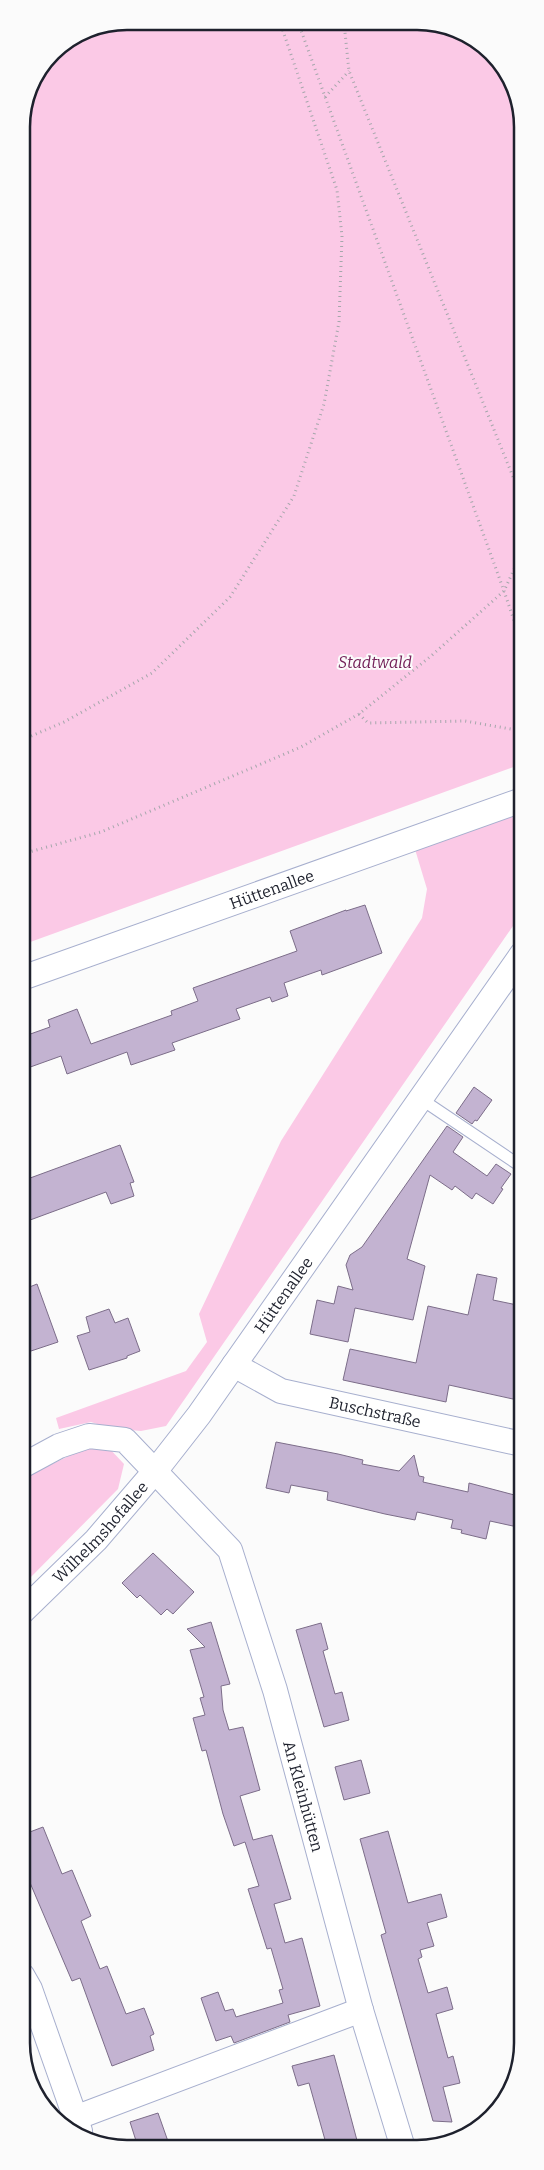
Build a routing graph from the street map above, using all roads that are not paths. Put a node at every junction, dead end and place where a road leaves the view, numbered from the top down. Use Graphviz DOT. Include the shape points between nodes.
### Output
graph roads {
  1 [pos="514,803"];
  2 [pos="514,965"];
  3 [pos="30,975"];
  4 [pos="420,1099"];
  5 [pos="514,1162"];
  6 [pos="234,1365"];
  7 [pos="514,1442"];
  8 [pos="30,1462"];
  9 [pos="156,1470"];
  10 [pos="30,1604"];
  11 [pos="30,1989"];
  12 [pos="361,2010"];
  13 [pos="78,2125"];
  14 [pos="401,2140"];
  1 -- 3 [label="street, Hüttenallee"];
  2 -- 4 [label="street, Hüttenallee"];
  4 -- 5 [label="lane"];
  4 -- 6 [label="street, Hüttenallee"];
  6 -- 7 [label="street, Buschstraße" via="281,1391"];
  6 -- 9 [label="street, Wilhelmshofallee"];
  8 -- 9 [label="street, Wilhelmshofallee" via="59,1446 89,1436 125,1440"];
  9 -- 10 [label="street, Wilhelmshofallee" via="96,1540"];
  9 -- 12 [label="street, An Kleinhütten" via="230,1550 275,1690"];
  11 -- 13 [label="street"];
  12 -- 13 [label="street"];
  12 -- 14 [label="street, An Kleinhütten"];
}
